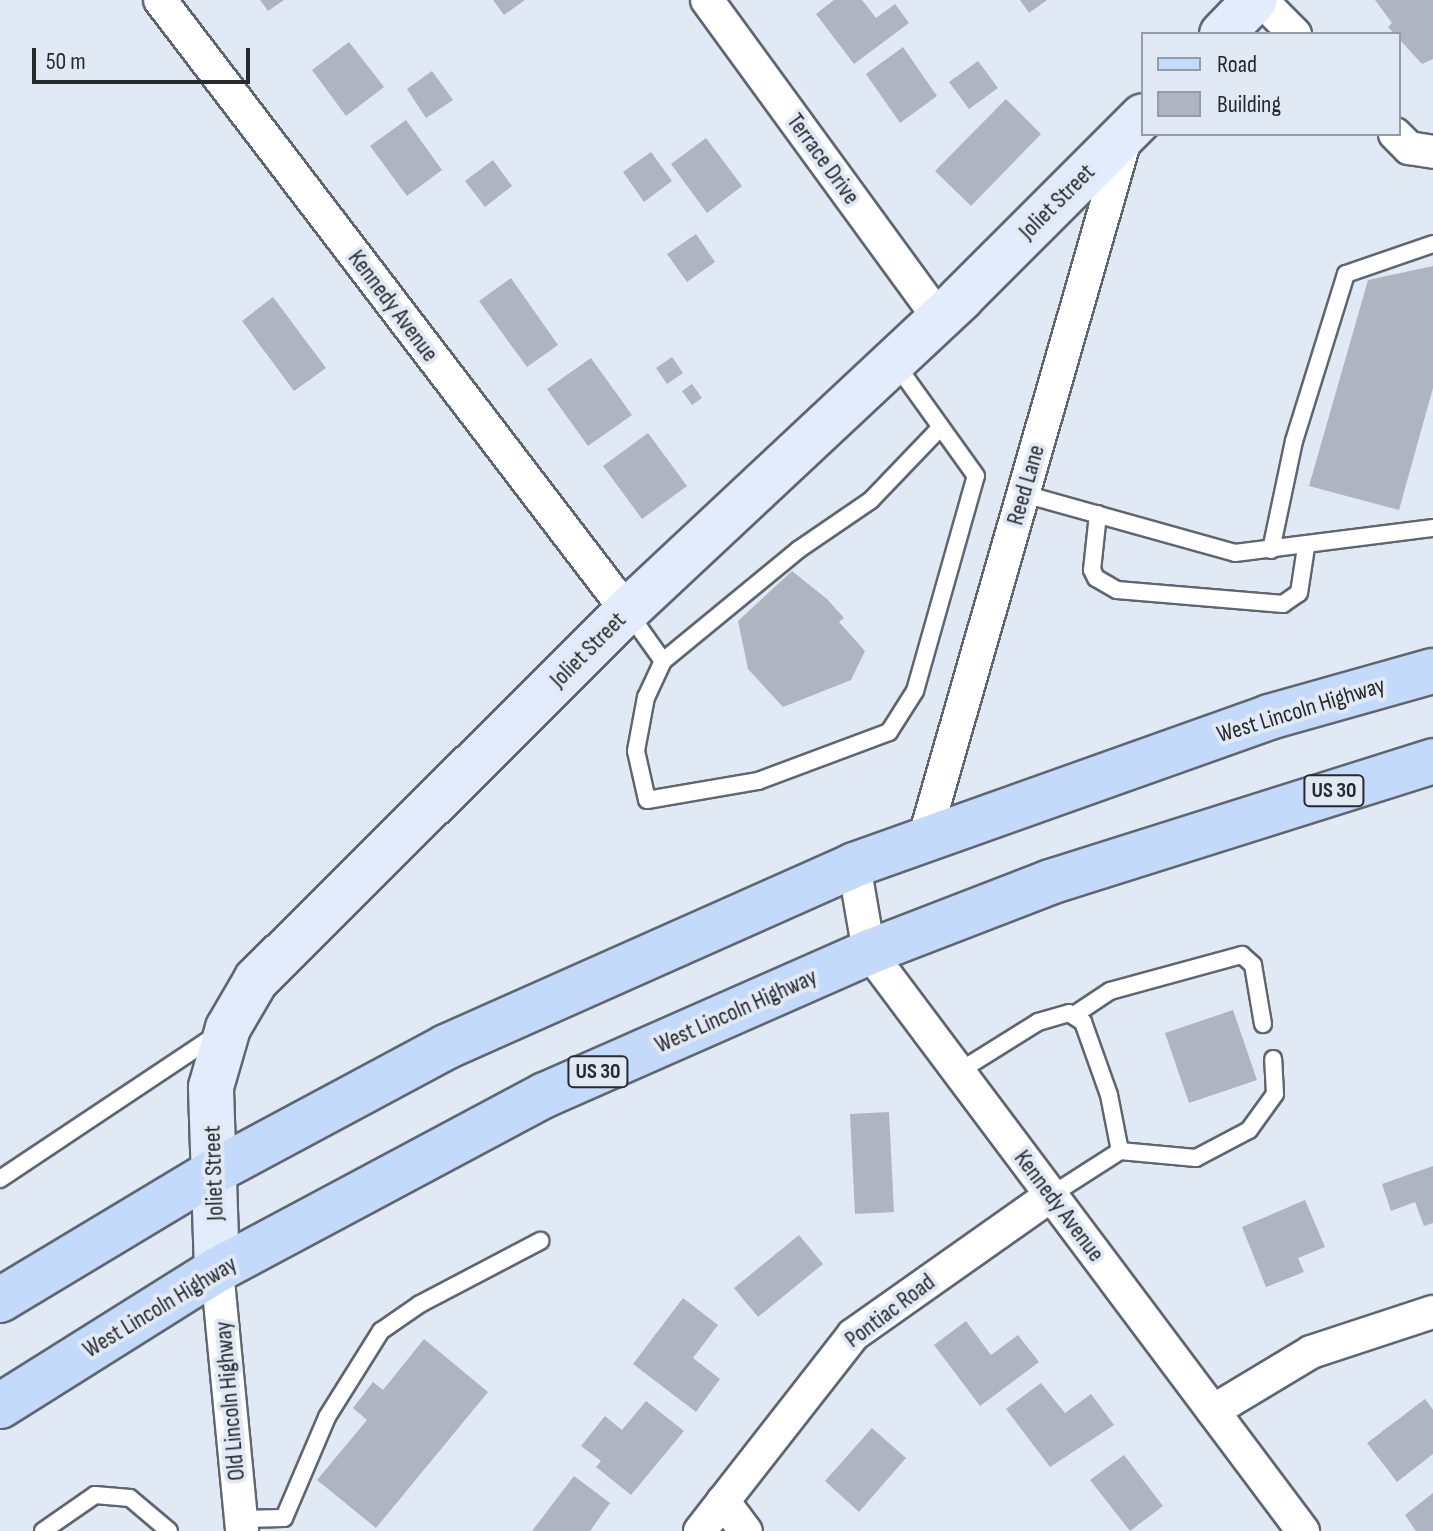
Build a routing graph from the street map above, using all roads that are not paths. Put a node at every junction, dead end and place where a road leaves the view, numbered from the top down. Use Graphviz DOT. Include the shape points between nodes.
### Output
graph roads {
  1 [pos="160,0"];
  2 [pos="707,0"];
  3 [pos="1258,0"];
  4 [pos="1224,32"];
  5 [pos="1293,32"];
  6 [pos="1135,125"];
  7 [pos="1397,136"];
  8 [pos="1433,152"];
  9 [pos="1433,244"];
  10 [pos="939,318"];
  11 [pos="894,362"];
  12 [pos="940,428"];
  13 [pos="1024,494"];
  14 [pos="1098,514"];
  15 [pos="1433,528"];
  16 [pos="1306,547"];
  17 [pos="1271,550"];
  18 [pos="627,611"];
  19 [pos="663,661"];
  20 [pos="1433,671"];
  21 [pos="1433,761"];
  22 [pos="925,836"];
  23 [pos="854,865"];
  24 [pos="869,952"];
  25 [pos="1074,1015"];
  26 [pos="1263,1024"];
  27 [pos="228,1028"];
  28 [pos="1273,1059"];
  29 [pos="958,1072"];
  30 [pos="1120,1151"];
  31 [pos="213,1172"];
  32 [pos="0,1179"];
  33 [pos="1050,1196"];
  34 [pos="540,1241"];
  35 [pos="217,1270"];
  36 [pos="0,1300"];
  37 [pos="1433,1312"];
  38 [pos="0,1406"];
  39 [pos="1213,1411"];
  40 [pos="723,1501"];
  41 [pos="242,1525"];
  42 [pos="43,1531"];
  43 [pos="169,1531"];
  44 [pos="700,1531"];
  45 [pos="746,1531"];
  46 [pos="1303,1531"];
  1 -- 18 [label="street, Kennedy Avenue"];
  2 -- 10 [label="street, Terrace Drive"];
  3 -- 4 [label="street"];
  3 -- 5 [label="street"];
  6 -- 10 [label="street, Joliet Street"];
  6 -- 13 [label="street, Reed Lane"];
  7 -- 8 [label="street" via="1409,148"];
  9 -- 17 [label="lane" via="1346,274 1294,441"];
  10 -- 11 [label="street, Joliet Street"];
  11 -- 12 [label="lane"];
  11 -- 18 [label="street, Joliet Street"];
  12 -- 19 [label="lane" via="871,500 798,550"];
  12 -- 19 [label="lane" via="976,476 915,691 889,732 758,781 647,800 636,751 646,697"];
  13 -- 14 [label="lane"];
  13 -- 22 [label="street, Reed Lane"];
  14 -- 16 [label="lane" via="1092,570 1117,590 1283,604 1299,593"];
  14 -- 17 [label="lane" via="1235,553"];
  15 -- 16 [label="lane"];
  16 -- 17 [label="lane"];
  18 -- 19 [label="lane"];
  18 -- 27 [label="street, Joliet Street" via="279,953"];
  20 -- 22 [label="main road, West Lincoln Highway" via="1269,717"];
  21 -- 24 [label="main road, West Lincoln Highway / US 30" via="1050,882"];
  22 -- 23 [label="main road, West Lincoln Highway"];
  23 -- 24 [label="street, Kennedy Avenue"];
  23 -- 31 [label="main road, West Lincoln Highway" via="446,1047"];
  24 -- 29 [label="street, Kennedy Avenue"];
  24 -- 35 [label="main road, West Lincoln Highway / US 30" via="545,1095"];
  25 -- 26 [label="lane" via="1110,991 1242,955 1253,965"];
  25 -- 29 [label="lane" via="1059,1013 1038,1022"];
  25 -- 30 [label="lane" via="1092,1041 1121,1138"];
  27 -- 31 [label="street, Joliet Street" via="211,1087"];
  27 -- 32 [label="lane"];
  28 -- 30 [label="lane" via="1275,1094 1249,1130 1196,1158"];
  29 -- 33 [label="street, Kennedy Avenue"];
  30 -- 33 [label="lane"];
  31 -- 35 [label="street, Joliet Street"];
  31 -- 36 [label="main road, West Lincoln Highway"];
  33 -- 39 [label="street, Kennedy Avenue"];
  33 -- 40 [label="street, Pontiac Road" via="853,1335"];
  34 -- 41 [label="lane" via="420,1304 381,1331 327,1417 284,1518"];
  35 -- 38 [label="main road, West Lincoln Highway / US 30"];
  35 -- 41 [label="street, Old Lincoln Highway"];
  37 -- 39 [label="street" via="1311,1352"];
  39 -- 46 [label="street, Kennedy Avenue"];
  40 -- 44 [label="street, Pontiac Road"];
  40 -- 45 [label="street"];
  42 -- 43 [label="lane" via="95,1495 130,1498"];
}
